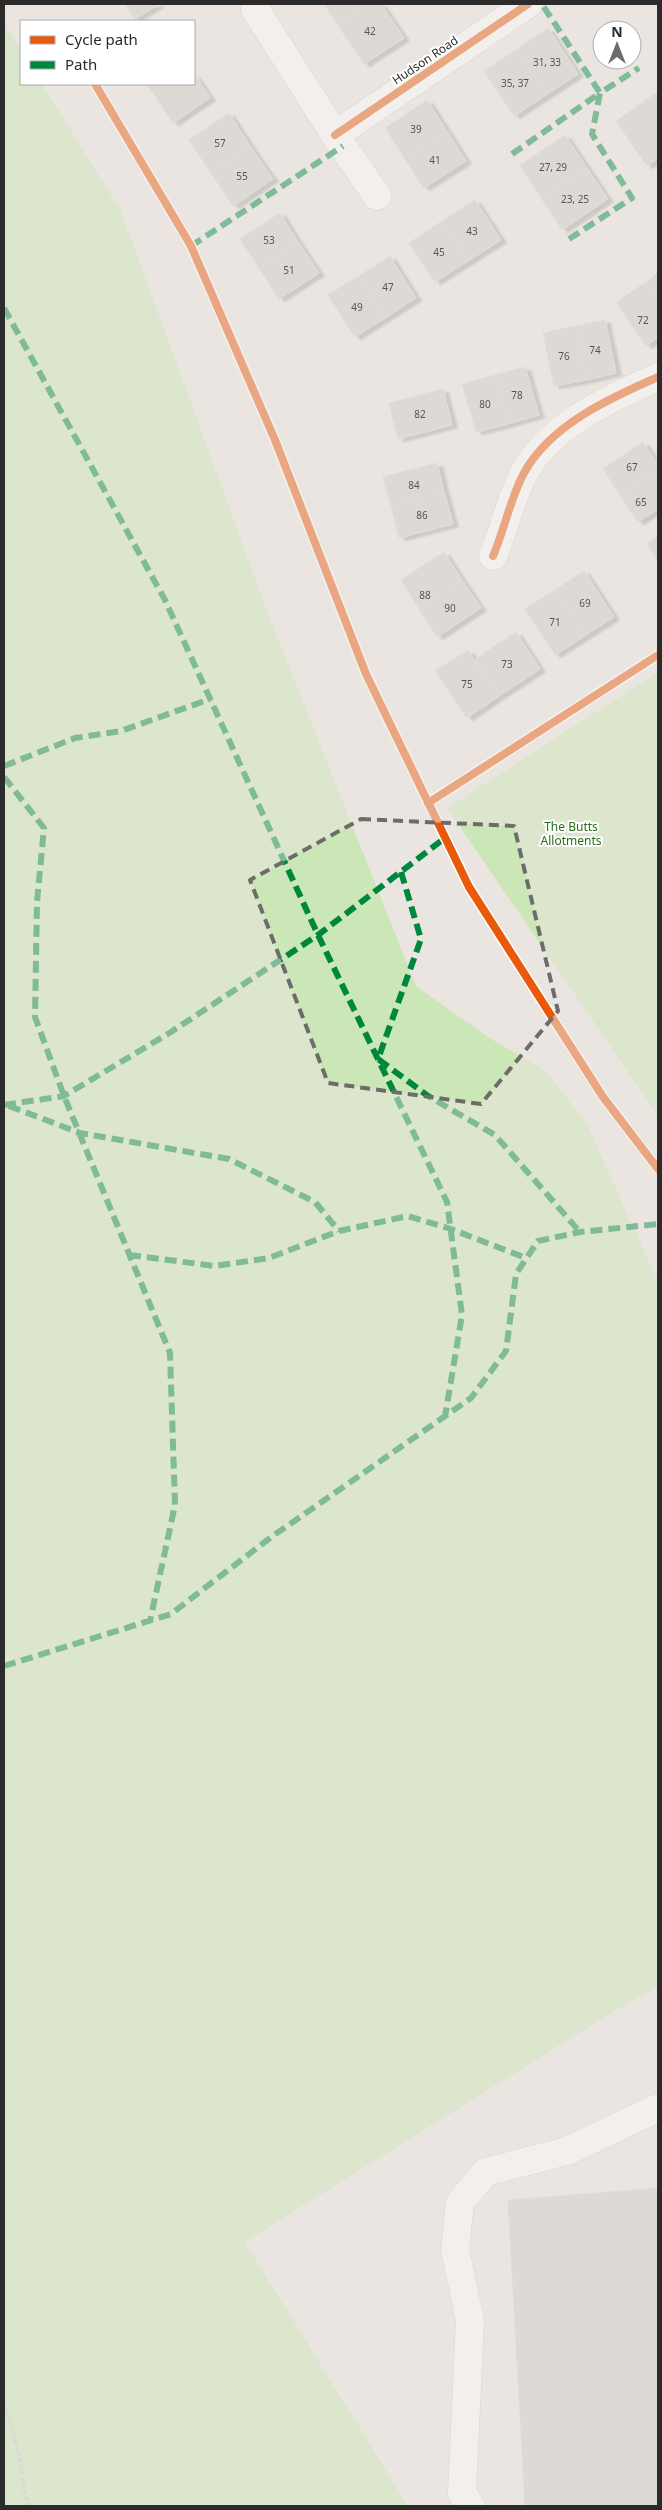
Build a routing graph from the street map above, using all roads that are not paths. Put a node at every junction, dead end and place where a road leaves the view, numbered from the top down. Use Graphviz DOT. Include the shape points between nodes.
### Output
graph roads {
  1 [pos="528,4"];
  2 [pos="255,9"];
  3 [pos="335,135"];
  4 [pos="377,196"];
  5 [pos="658,378"];
  6 [pos="493,556"];
  7 [pos="658,2108"];
  8 [pos="471,2506"];
  1 -- 3 [label="street, Hudson Road"];
  2 -- 3 [label="street"];
  3 -- 4 [label="street"];
  5 -- 6 [label="street" via="607,402 565,428 538,452 523,475"];
  7 -- 8 [label="street" via="567,2151 485,2172 460,2203 455,2250 470,2320 462,2494"];
}
